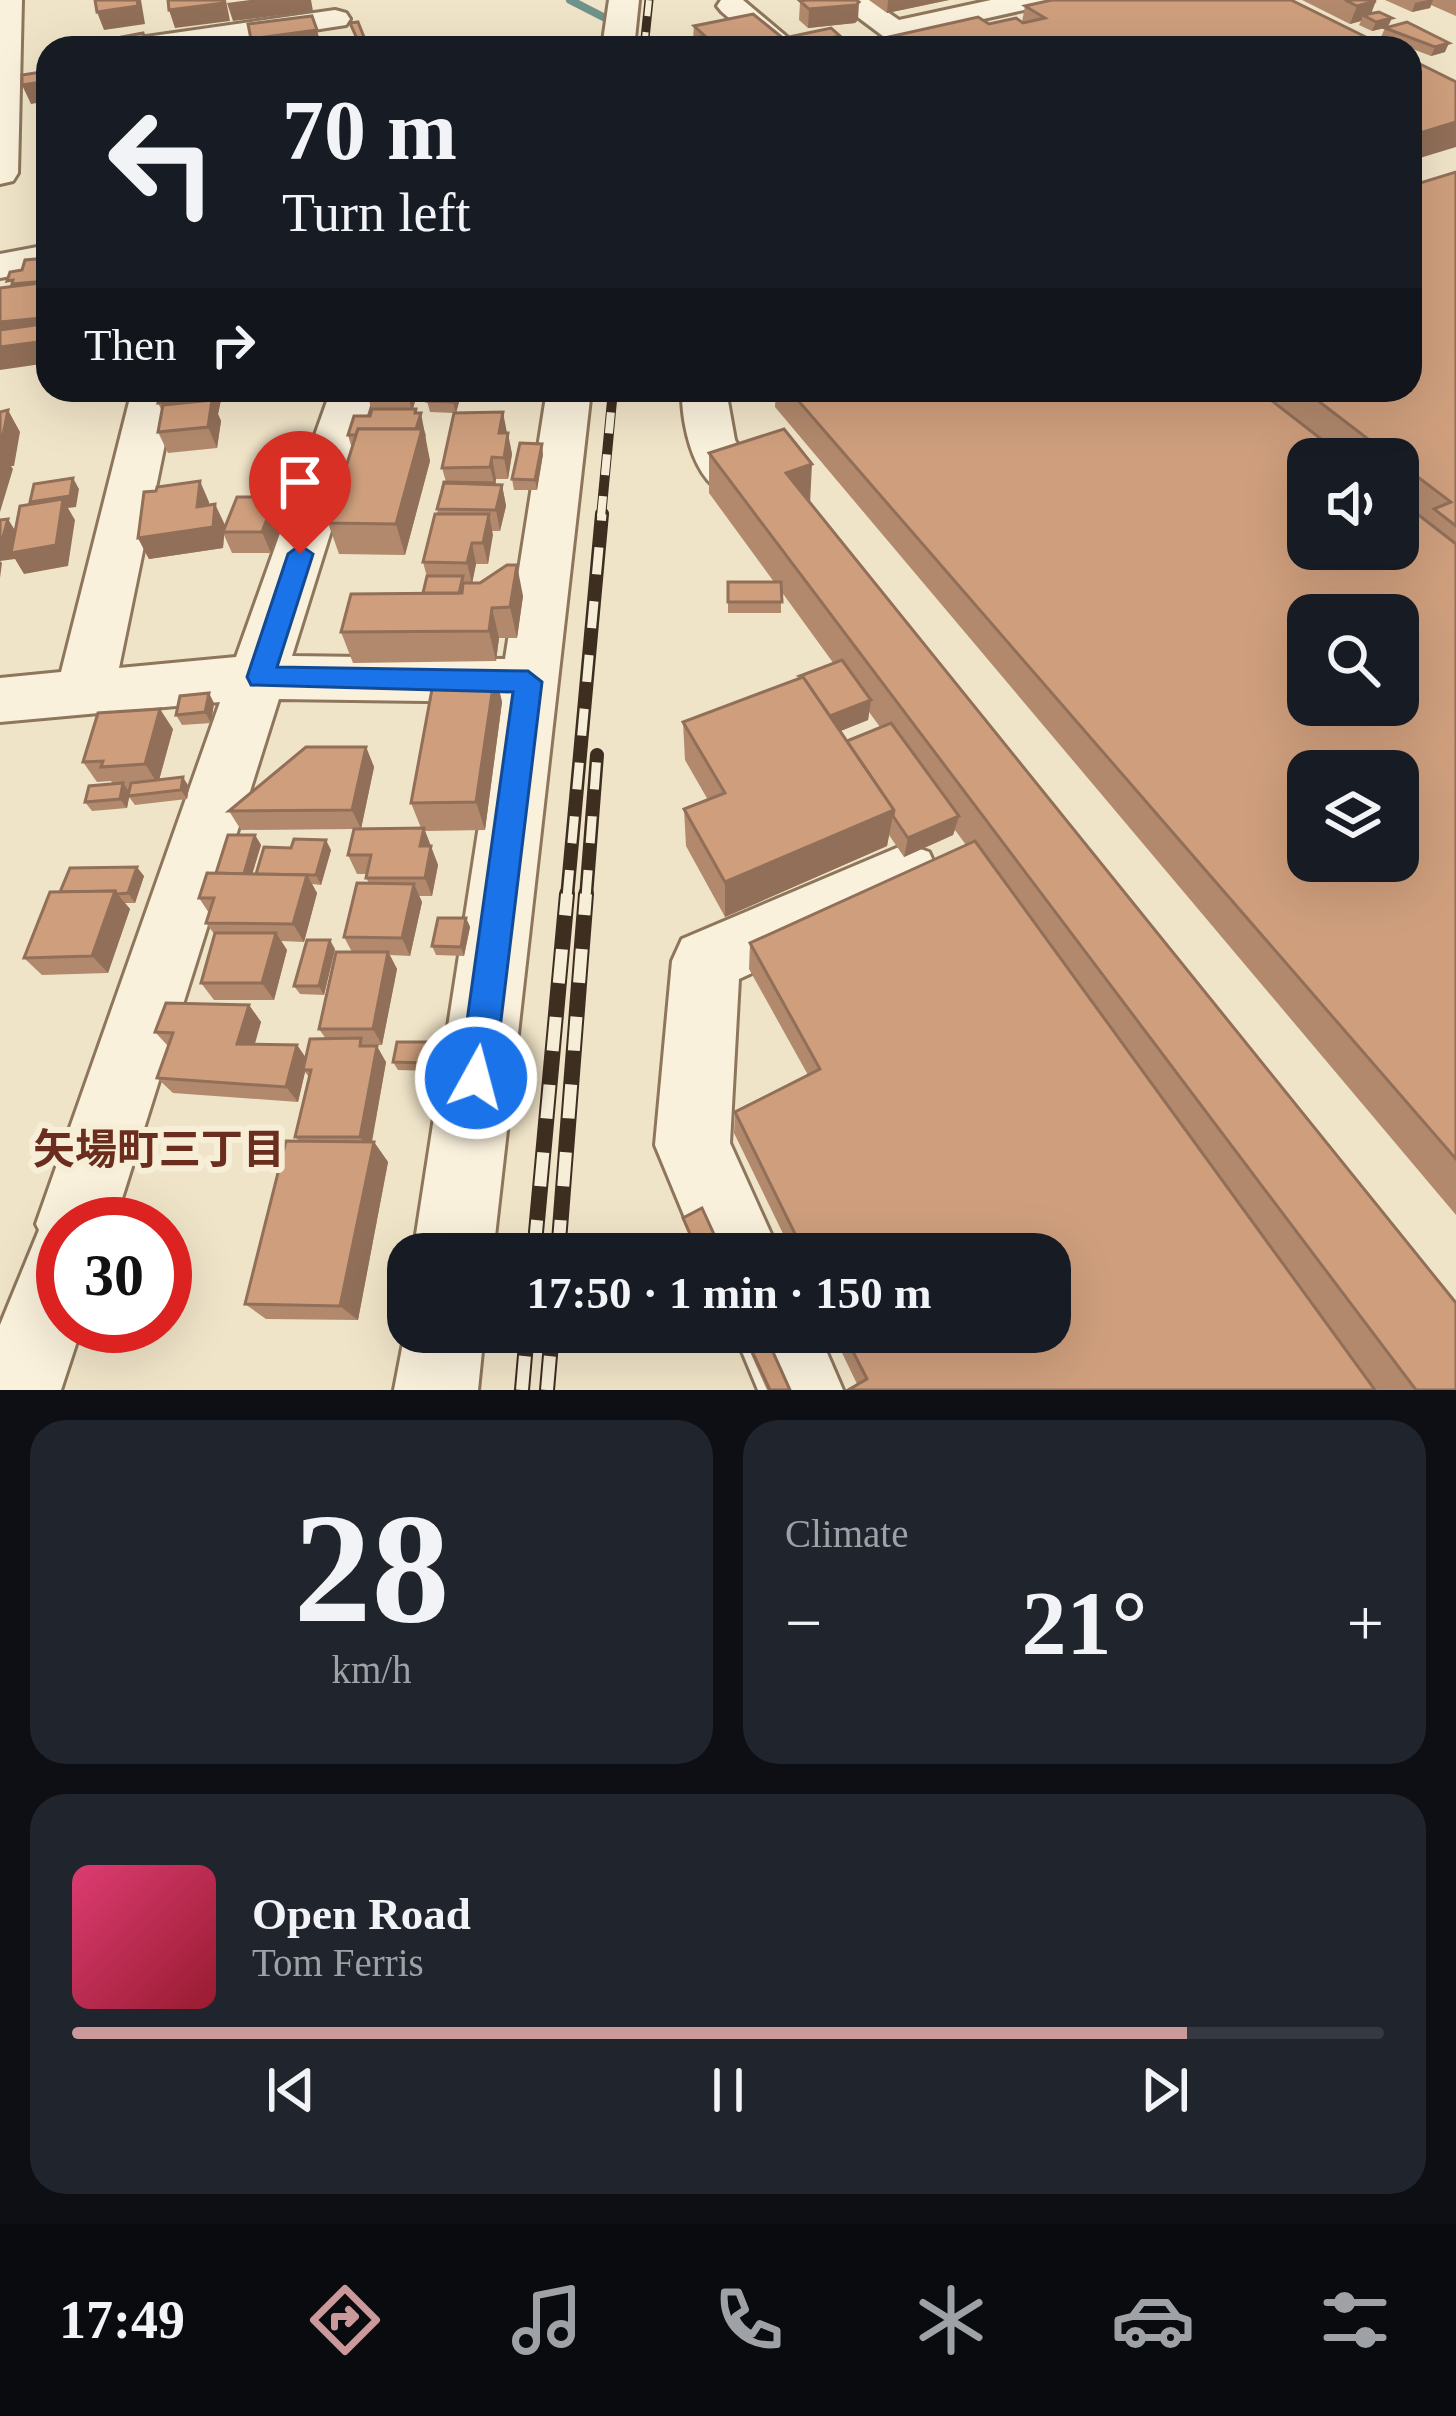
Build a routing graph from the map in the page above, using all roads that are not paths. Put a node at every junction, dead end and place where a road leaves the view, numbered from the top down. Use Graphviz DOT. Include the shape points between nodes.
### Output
graph roads {
  1 [pos="7,0"];
  2 [pos="584,0"];
  3 [pos="850,0"];
  4 [pos="1032,0"];
  5 [pos="732,6"];
  6 [pos="1064,14"];
  7 [pos="336,22"];
  8 [pos="621,23"];
  9 [pos="187,36"];
  10 [pos="769,36"];
  11 [pos="967,36"];
  12 [pos="10,66"];
  13 [pos="0,173"];
  14 [pos="36,259"];
  15 [pos="0,266"];
  16 [pos="151,402"];
  17 [pos="349,402"];
  18 [pos="566,402"];
  19 [pos="704,402"];
  20 [pos="737,484"];
  21 [pos="260,677"];
  22 [pos="528,682"];
  23 [pos="85,692"];
  24 [pos="0,700"];
  25 [pos="905,872"];
  26 [pos="84,1197"];
  27 [pos="456,1233"];
  28 [pos="731,1233"];
  29 [pos="36,1340"];
  30 [pos="440,1353"];
  31 [pos="784,1353"];
  32 [pos="19,1390"];
  33 [pos="436,1390"];
  34 [pos="801,1390"];
  1 -- 12 [label="street"];
  2 -- 8 [label="street"];
  3 -- 4 [label="street" via="894,30"];
  5 -- 10 [label="street"];
  6 -- 11 [label="street"];
  7 -- 9 [label="street"];
  12 -- 13 [label="street"];
  14 -- 15 [label="street"];
  16 -- 23 [label="street"];
  17 -- 21 [label="street"];
  18 -- 22 [label="street"];
  19 -- 20 [label="street" via="713,453"];
  21 -- 22 [label="street"];
  21 -- 23 [label="street"];
  21 -- 26 [label="street"];
  22 -- 27 [label="street"];
  23 -- 24 [label="street"];
  25 -- 28 [label="street" via="706,961 692,1145"];
  29 -- 32 [label="street"];
  30 -- 33 [label="street"];
  31 -- 34 [label="street"];
}
